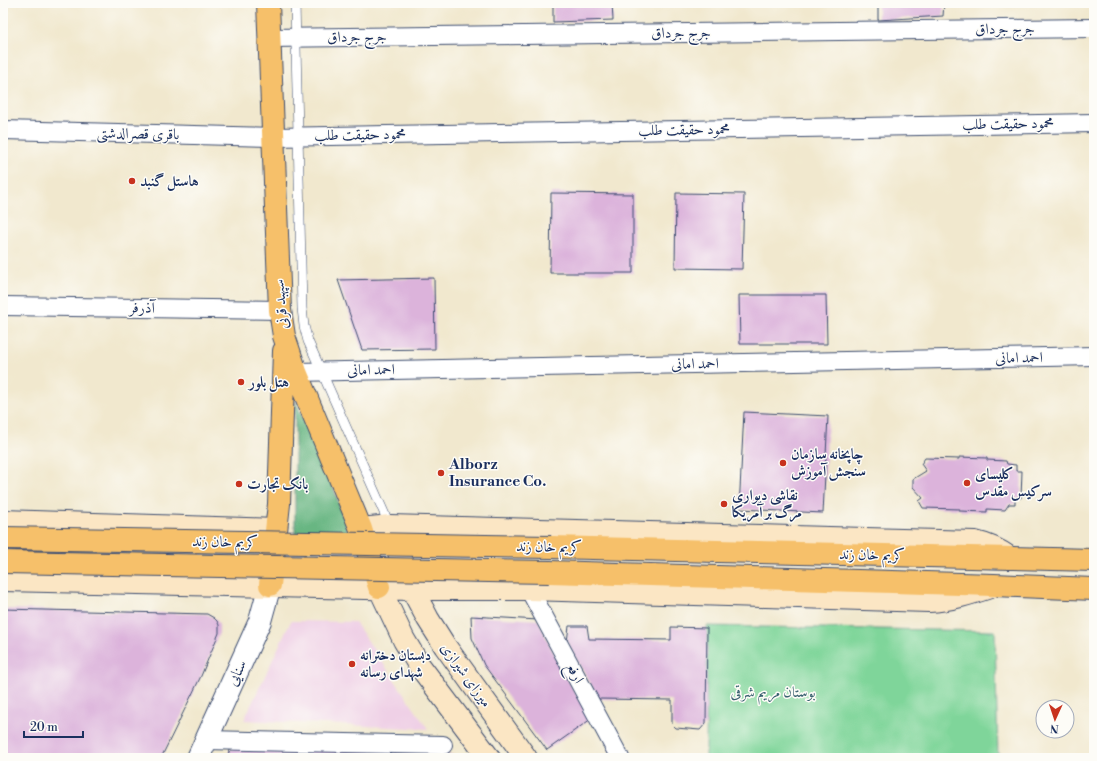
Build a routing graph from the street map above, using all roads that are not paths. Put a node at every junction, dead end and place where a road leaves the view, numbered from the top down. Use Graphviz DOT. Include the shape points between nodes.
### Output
graph roads {
  1 [pos="268,3"];
  2 [pos="295,3"];
  3 [pos="1094,28"];
  4 [pos="296,37"];
  5 [pos="268,38"];
  6 [pos="1094,122"];
  7 [pos="3,130"];
  8 [pos="298,136"];
  9 [pos="273,137"];
  10 [pos="3,306"];
  11 [pos="280,310"];
  12 [pos="284,336"];
  13 [pos="1094,356"];
  14 [pos="322,371"];
  15 [pos="296,372"];
  16 [pos="3,521"];
  17 [pos="390,526"];
  18 [pos="466,528"];
  19 [pos="362,529"];
  20 [pos="276,530"];
  21 [pos="3,538"];
  22 [pos="1010,558"];
  23 [pos="1094,560"];
  24 [pos="3,562"];
  25 [pos="3,580"];
  26 [pos="270,585"];
  27 [pos="994,585"];
  28 [pos="379,587"];
  29 [pos="412,589"];
  30 [pos="465,589"];
  31 [pos="529,589"];
  32 [pos="1094,589"];
  33 [pos="443,745"];
  34 [pos="202,749"];
  35 [pos="489,758"];
  36 [pos="526,758"];
  37 [pos="620,758"];
  1 -- 5 [label="main road, سپهبد قرنی"];
  2 -- 4 [label="lane"];
  3 -- 4 [label="street, جرج جرداق"];
  4 -- 5 [label="street, جرج جرداق"];
  4 -- 8 [label="lane"];
  5 -- 9 [label="main road, سپهبد قرنی"];
  6 -- 8 [label="street, محمود حقیقت طلب"];
  7 -- 9 [label="street, باقری قصرالدشتی"];
  8 -- 9 [label="street, محمود حقیقت طلب"];
  8 -- 14 [label="lane" via="302,308 308,341"];
  9 -- 11 [label="main road, سپهبد قرنی"];
  10 -- 11 [label="street, آذرفر"];
  11 -- 12 [label="main road, سپهبد قرنی"];
  12 -- 15 [label="main road, سپهبد قرنی"];
  12 -- 20 [label="main road"];
  13 -- 14 [label="street, احمد امانی"];
  14 -- 15 [label="street, احمد امانی"];
  14 -- 17 [label="lane"];
  15 -- 19 [label="main road, سپهبد قرنی"];
  16 -- 20 [label="main road, کریم خان زند"];
  17 -- 18 [label="main road"];
  17 -- 19 [label="main road"];
  17 -- 29 [label="main road, میرزای شیرازی"];
  18 -- 22 [label="main road" via="975,542 986,544"];
  18 -- 30 [label="main road" via="443,536 436,547 435,555 437,572"];
  19 -- 28 [label="main road, سپهبد قرنی"];
  20 -- 26 [label="main road"];
  21 -- 22 [label="main road, کریم خان زند, bridge"];
  22 -- 23 [label="main road, کریم خان زند"];
  24 -- 27 [label="main road, کریم خان زند, bridge" via="549,572"];
  25 -- 26 [label="main road, کریم خان زند"];
  26 -- 28 [label="main road, کریم خان زند"];
  26 -- 34 [label="street, سنایی" via="260,621"];
  27 -- 31 [label="main road, کریم خان زند" via="964,596 929,601"];
  27 -- 32 [label="main road, کریم خان زند"];
  28 -- 29 [label="main road, کریم خان زند"];
  28 -- 35 [label="main road, میرزای شیرازی" via="419,665"];
  29 -- 30 [label="main road, کریم خان زند"];
  29 -- 36 [label="main road, میرزای شیرازی" via="445,646"];
  30 -- 31 [label="main road, کریم خان زند"];
  31 -- 37 [label="street, ارفع"];
  33 -- 34 [label="street"];
}
